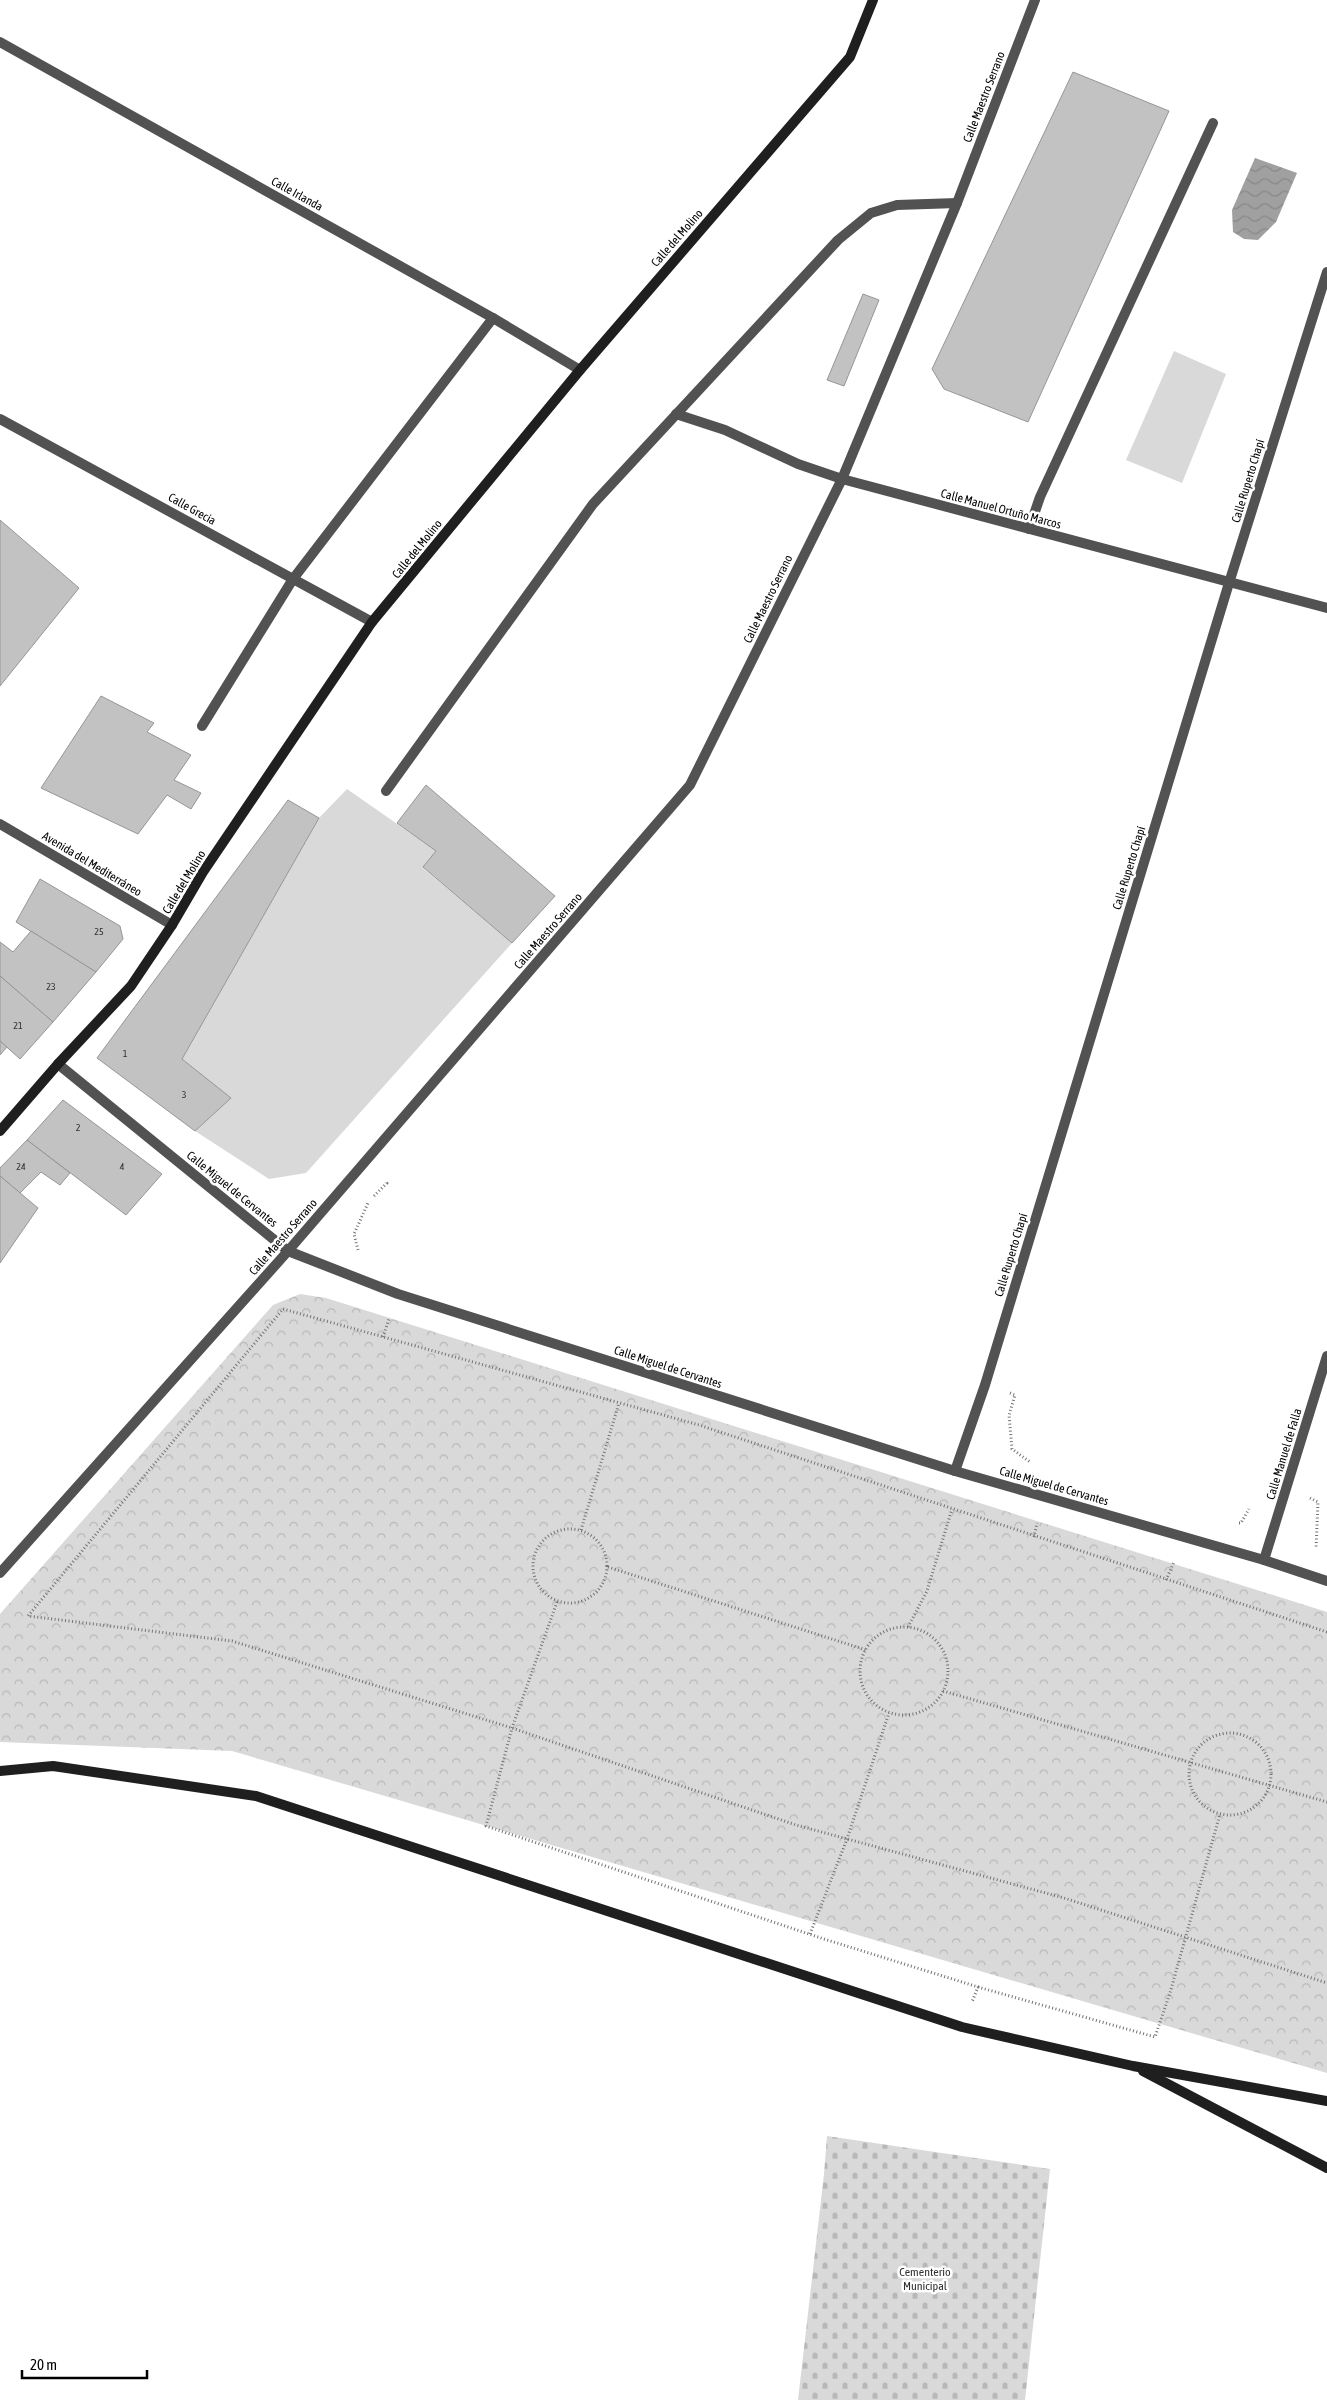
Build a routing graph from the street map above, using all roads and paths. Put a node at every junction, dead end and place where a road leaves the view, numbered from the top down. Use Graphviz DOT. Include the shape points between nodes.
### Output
graph roads {
  1 [pos="873,0"];
  2 [pos="1035,0"];
  3 [pos="0,42"];
  4 [pos="1212,123"];
  5 [pos="957,203"];
  6 [pos="1327,272"];
  7 [pos="493,318"];
  8 [pos="580,370"];
  9 [pos="676,414"];
  10 [pos="0,418"];
  11 [pos="842,479"];
  12 [pos="1029,529"];
  13 [pos="293,579"];
  14 [pos="1229,583"];
  15 [pos="1327,608"];
  16 [pos="372,622"];
  17 [pos="202,726"];
  18 [pos="386,790"];
  19 [pos="0,824"];
  20 [pos="172,925"];
  21 [pos="58,1064"];
  22 [pos="0,1131"];
  23 [pos="362,1166"];
  24 [pos="288,1251"];
  25 [pos="359,1252"];
  26 [pos="1327,1356"];
  27 [pos="985,1385"];
  28 [pos="619,1403"];
  29 [pos="1033,1464"];
  30 [pos="955,1471"];
  31 [pos="1043,1496"];
  32 [pos="952,1509"];
  33 [pos="581,1530"];
  34 [pos="1034,1537"];
  35 [pos="1264,1560"];
  36 [pos="608,1567"];
  37 [pos="0,1573"];
  38 [pos="1327,1581"];
  39 [pos="557,1602"];
  40 [pos="908,1627"];
  41 [pos="1327,1632"];
  42 [pos="866,1650"];
  43 [pos="943,1691"];
  44 [pos="889,1713"];
  45 [pos="512,1728"];
  46 [pos="1190,1762"];
  47 [pos="0,1771"];
  48 [pos="1270,1786"];
  49 [pos="1327,1802"];
  50 [pos="1220,1814"];
  51 [pos="847,1839"];
  52 [pos="810,1934"];
  53 [pos="1185,1938"];
  54 [pos="1327,1983"];
  55 [pos="978,1987"];
  56 [pos="962,2027"];
  57 [pos="1133,2066"];
  58 [pos="1327,2101"];
  59 [pos="1327,2168"];
  1 -- 8 [label="street, Calle del Molino" via="850,57"];
  2 -- 5 [label="street, Calle Maestro Serrano"];
  3 -- 7 [label="street, Calle Irlanda"];
  4 -- 12 [label="street" via="1040,497"];
  5 -- 9 [label="street" via="897,205 871,213 838,240"];
  5 -- 11 [label="street, Calle Maestro Serrano"];
  6 -- 14 [label="street, Calle Ruperto Chapí"];
  7 -- 8 [label="street, Calle Irlanda"];
  7 -- 13 [label="street"];
  8 -- 16 [label="street, Calle del Molino"];
  9 -- 11 [label="street, Calle Manuel Ortuño Marcos" via="725,430 798,464"];
  9 -- 18 [label="street" via="592,504"];
  10 -- 13 [label="street, Calle Grecia"];
  11 -- 12 [label="street, Calle Manuel Ortuño Marcos"];
  11 -- 23 [label="street, Calle Maestro Serrano" via="690,785"];
  12 -- 14 [label="street, Calle Manuel Ortuño Marcos"];
  13 -- 16 [label="street, Calle Grecia"];
  13 -- 17 [label="street"];
  14 -- 15 [label="street, Calle Manuel Ortuño Marcos"];
  14 -- 27 [label="street, Calle Ruperto Chapí"];
  16 -- 20 [label="street, Calle del Molino" via="203,872"];
  19 -- 20 [label="street, Avenida del Mediterráneo"];
  20 -- 21 [label="street, Calle del Molino" via="131,986"];
  21 -- 22 [label="street, Calle del Molino"];
  21 -- 24 [label="street, Calle Miguel de Cervantes"];
  23 -- 24 [label="street, Calle Maestro Serrano"];
  23 -- 25 [label="path" via="387,1183 368,1204 354,1234"];
  24 -- 30 [label="street, Calle Miguel de Cervantes" via="398,1294"];
  24 -- 37 [label="street, Calle Maestro Serrano"];
  26 -- 35 [label="street, Calle Manuel de Falla"];
  27 -- 29 [label="path" via="1015,1395 1009,1415 1012,1449"];
  27 -- 30 [label="street, Calle Ruperto Chapí"];
  28 -- 32 [label="path" via="698,1425"];
  28 -- 33 [label="path"];
  28 -- 45 [label="path" via="283,1309 28,1616 232,1641"];
  30 -- 31 [label="street, Calle Miguel de Cervantes"];
  31 -- 34 [label="path"];
  31 -- 35 [label="street, Calle Miguel de Cervantes"];
  32 -- 34 [label="path"];
  32 -- 40 [label="path" via="927,1591"];
  33 -- 36 [label="path" via="600,1543"];
  33 -- 39 [label="path" via="564,1529 552,1534 539,1546 534,1557 533,1573 537,1584"];
  34 -- 41 [label="path"];
  35 -- 38 [label="street, Calle Miguel de Cervantes"];
  36 -- 39 [label="path" via="603,1585 595,1595 583,1602"];
  36 -- 42 [label="path"];
  39 -- 45 [label="path"];
  40 -- 42 [label="path" via="879,1635"];
  40 -- 43 [label="path" via="929,1634 940,1645 947,1659 948,1674"];
  42 -- 44 [label="path" via="860,1664 866,1694"];
  43 -- 44 [label="path" via="934,1704 921,1712 906,1715"];
  43 -- 46 [label="path"];
  44 -- 51 [label="path"];
  45 -- 51 [label="path" via="796,1825"];
  45 -- 52 [label="path" via="486,1826"];
  46 -- 48 [label="path"];
  46 -- 48 [label="path" via="1196,1749 1212,1736 1241,1734 1260,1746 1268,1758"];
  46 -- 50 [label="path" via="1188,1776 1199,1803"];
  47 -- 56 [label="street" via="53,1766 256,1796"];
  48 -- 49 [label="path"];
  48 -- 50 [label="path" via="1260,1802 1249,1811 1235,1815"];
  50 -- 53 [label="path"];
  51 -- 52 [label="path"];
  51 -- 53 [label="path" via="1064,1898"];
  52 -- 55 [label="path"];
  53 -- 54 [label="path"];
  53 -- 55 [label="path" via="1155,2037"];
  55 -- 56 [label="path"];
  56 -- 57 [label="street"];
  57 -- 58 [label="street"];
  57 -- 59 [label="street"];
}
